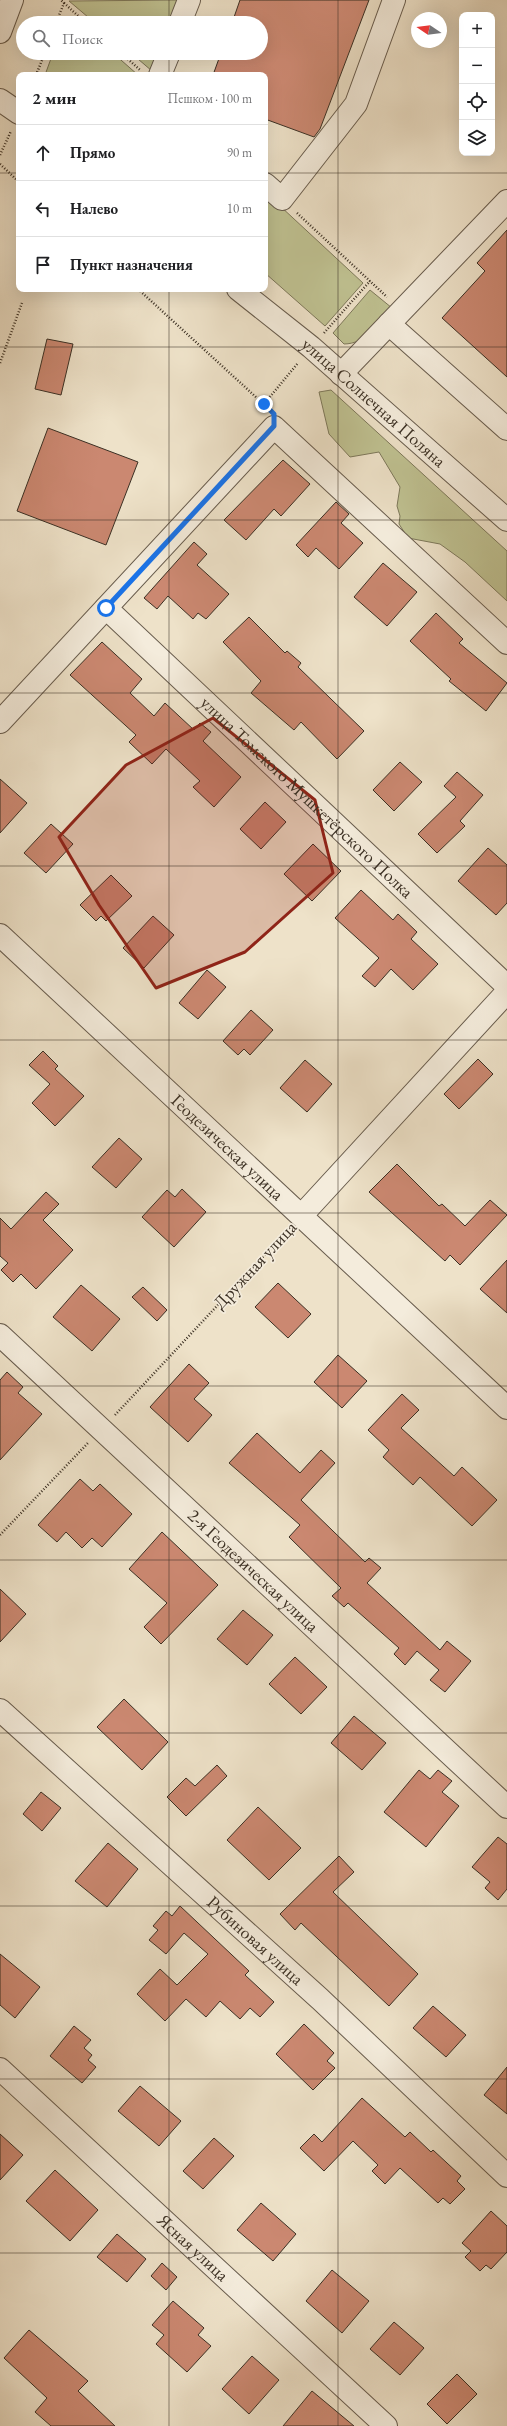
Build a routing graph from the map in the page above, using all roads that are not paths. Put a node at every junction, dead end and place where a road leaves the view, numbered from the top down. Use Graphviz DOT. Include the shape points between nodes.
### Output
graph roads {
  1 [pos="12,0"];
  2 [pos="189,0"];
  3 [pos="394,0"];
  4 [pos="183,16"];
  5 [pos="0,32"];
  6 [pos="166,60"];
  7 [pos="161,72"];
  8 [pos="0,100"];
  9 [pos="16,120"];
  10 [pos="268,187"];
  11 [pos="507,201"];
  12 [pos="242,292"];
  13 [pos="389,324"];
  14 [pos="341,374"];
  15 [pos="507,429"];
  16 [pos="507,520"];
  17 [pos="106,608"];
  18 [pos="507,643"];
  19 [pos="0,722"];
  20 [pos="0,935"];
  21 [pos="507,986"];
  22 [pos="507,992"];
  23 [pos="302,1215"];
  24 [pos="0,1335"];
  25 [pos="507,1408"];
  26 [pos="0,1710"];
  27 [pos="507,1807"];
  28 [pos="0,2069"];
  29 [pos="507,2176"];
  30 [pos="386,2426"];
  1 -- 5 [label="street"];
  2 -- 4 [label="street"];
  3 -- 10 [label="street" via="356,104 282,199"];
  6 -- 7 [label="street"];
  8 -- 9 [label="street"];
  11 -- 13 [label="street"];
  12 -- 14 [label="street, улица Солнечная Поляна"];
  13 -- 14 [label="street"];
  13 -- 15 [label="street"];
  14 -- 16 [label="street, улица Солнечная Поляна"];
  17 -- 18 [label="street" via="274,426"];
  17 -- 19 [label="street"];
  17 -- 21 [label="street, улица Томского Мушкетёрского Полка"];
  20 -- 23 [label="street, Геодезическая улица"];
  22 -- 23 [label="street, Дружная улица"];
  23 -- 25 [label="street, Геодезическая улица"];
  24 -- 27 [label="street, 2-я Геодезическая улица"];
  26 -- 29 [label="street, Рубиновая улица" via="320,1999"];
  28 -- 30 [label="street, Ясная улица"];
}
